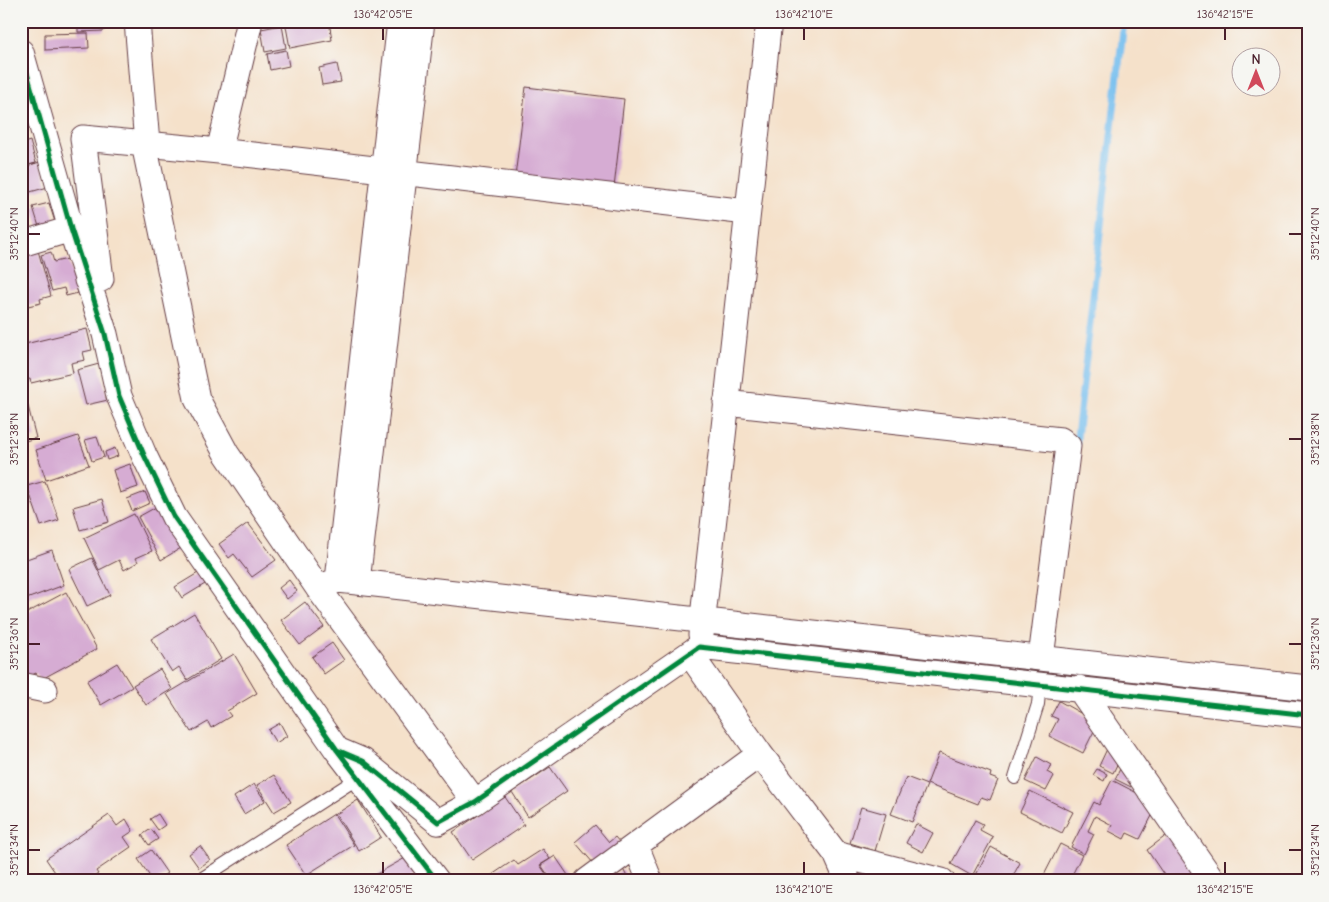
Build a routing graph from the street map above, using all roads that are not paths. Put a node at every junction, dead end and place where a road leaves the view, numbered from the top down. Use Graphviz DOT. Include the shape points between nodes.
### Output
graph roads {
  1 [pos="137,21"];
  2 [pos="400,21"];
  3 [pos="422,21"];
  4 [pos="768,21"];
  5 [pos="251,22"];
  6 [pos="21,52"];
  7 [pos="146,144"];
  8 [pos="219,151"];
  9 [pos="394,173"];
  10 [pos="748,212"];
  11 [pos="71,229"];
  12 [pos="21,244"];
  13 [pos="87,280"];
  14 [pos="726,403"];
  15 [pos="338,583"];
  16 [pos="702,620"];
  17 [pos="695,650"];
  18 [pos="1041,658"];
  19 [pos="1040,684"];
  20 [pos="21,685"];
  21 [pos="1079,688"];
  22 [pos="1308,688"];
  23 [pos="45,690"];
  24 [pos="1308,715"];
  25 [pos="337,750"];
  26 [pos="760,754"];
  27 [pos="358,778"];
  28 [pos="1015,778"];
  29 [pos="475,802"];
  30 [pos="636,846"];
  31 [pos="836,854"];
  32 [pos="430,879"];
  33 [pos="198,881"];
  34 [pos="587,881"];
  35 [pos="650,881"];
  36 [pos="848,881"];
  37 [pos="942,881"];
  38 [pos="1213,881"];
  1 -- 7 [label="street"];
  2 -- 9 [label="street"];
  3 -- 9 [label="street"];
  4 -- 10 [label="street"];
  5 -- 8 [label="street"];
  6 -- 11 [label="street"];
  7 -- 8 [label="street"];
  7 -- 13 [label="street" via="83,138 102,279"];
  7 -- 15 [label="street" via="197,398 226,453"];
  8 -- 9 [label="street"];
  9 -- 10 [label="street"];
  9 -- 15 [label="street"];
  10 -- 14 [label="street"];
  11 -- 12 [label="street"];
  11 -- 13 [label="street"];
  13 -- 25 [label="street" via="105,334 119,396 174,517"];
  14 -- 16 [label="street"];
  14 -- 18 [label="street" via="1061,440 1068,446"];
  15 -- 16 [label="street"];
  15 -- 29 [label="street"];
  16 -- 17 [label="street"];
  16 -- 18 [label="street"];
  17 -- 19 [label="street"];
  17 -- 26 [label="street"];
  17 -- 29 [label="street"];
  18 -- 22 [label="street"];
  19 -- 21 [label="street"];
  19 -- 28 [label="lane" via="1038,704"];
  20 -- 23 [label="street"];
  21 -- 24 [label="street"];
  21 -- 38 [label="street"];
  25 -- 27 [label="street"];
  25 -- 29 [label="street" via="363,762 438,822"];
  26 -- 30 [label="street"];
  26 -- 31 [label="street"];
  27 -- 32 [label="street"];
  27 -- 33 [label="lane"];
  30 -- 34 [label="street"];
  30 -- 35 [label="street"];
  31 -- 36 [label="street"];
  31 -- 37 [label="street"];
}
